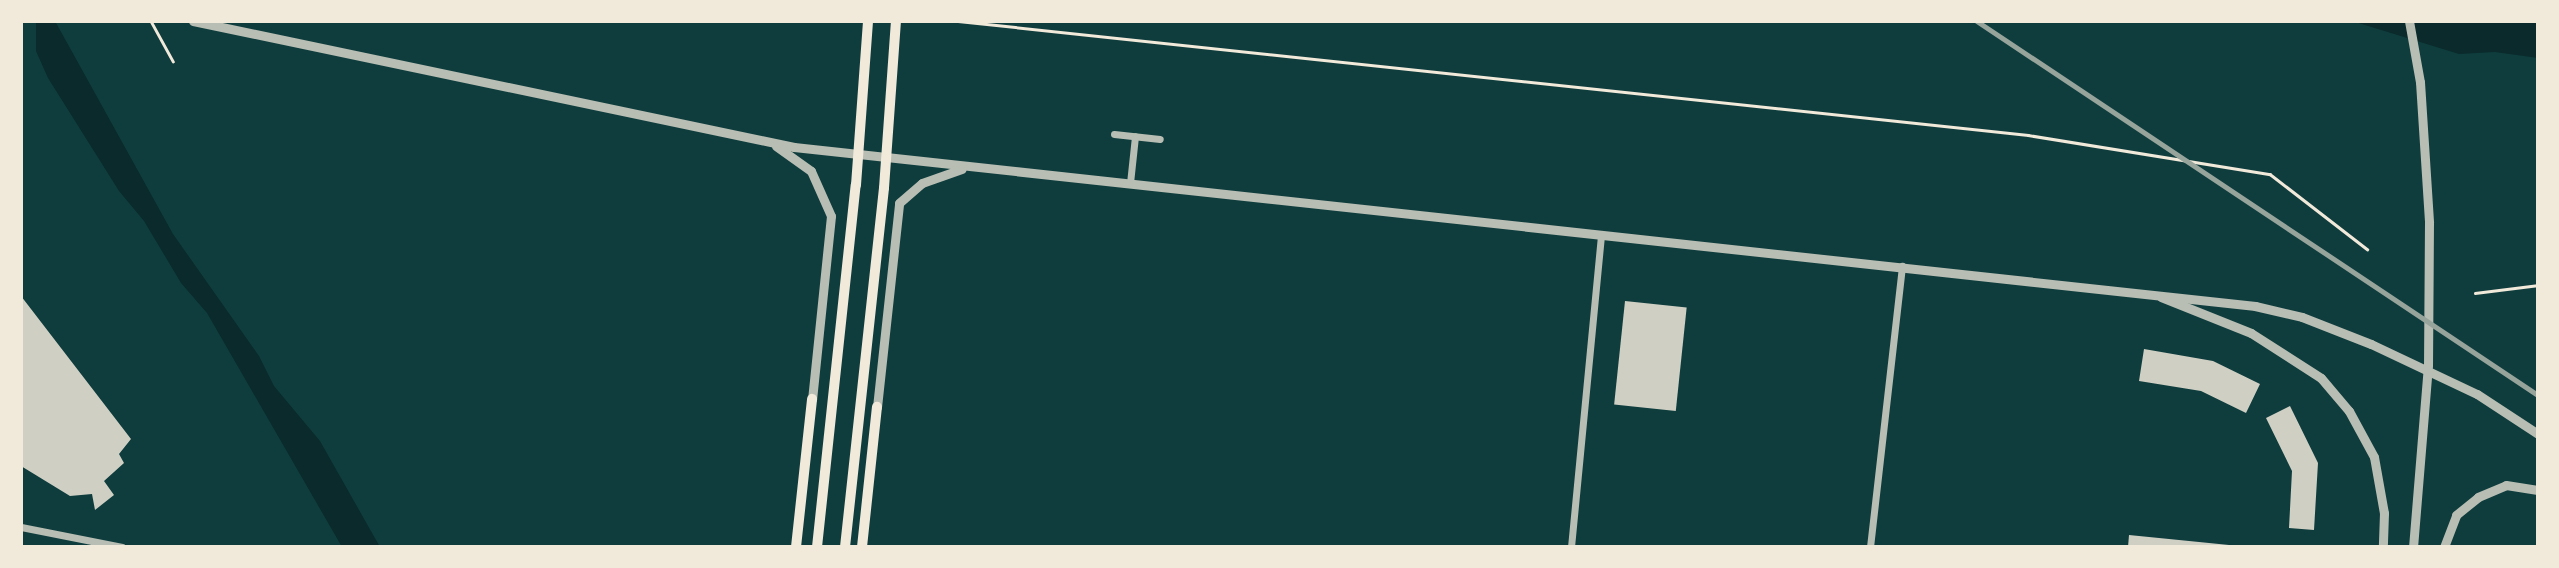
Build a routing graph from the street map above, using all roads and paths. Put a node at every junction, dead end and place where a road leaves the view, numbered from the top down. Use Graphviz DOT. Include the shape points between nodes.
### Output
graph roads {
  1 [pos="151,21"];
  2 [pos="193,21"];
  3 [pos="868,21"];
  4 [pos="896,21"];
  5 [pos="958,21"];
  6 [pos="2409,21"];
  7 [pos="173,61"];
  8 [pos="1114,134"];
  9 [pos="1135,136"];
  10 [pos="1160,139"];
  11 [pos="772,143"];
  12 [pos="967,167"];
  13 [pos="1130,183"];
  14 [pos="1601,234"];
  15 [pos="2367,249"];
  16 [pos="1902,266"];
  17 [pos="2538,285"];
  18 [pos="2150,293"];
  19 [pos="2475,293"];
  20 [pos="812,399"];
  21 [pos="877,407"];
  22 [pos="2538,434"];
  23 [pos="2538,490"];
  24 [pos="21,527"];
  25 [pos="122,547"];
  26 [pos="796,547"];
  27 [pos="817,547"];
  28 [pos="845,547"];
  29 [pos="862,547"];
  30 [pos="1571,547"];
  31 [pos="1870,547"];
  32 [pos="2383,547"];
  33 [pos="2413,547"];
  34 [pos="2444,547"];
  1 -- 7 [label="path"];
  2 -- 11 [label="street"];
  3 -- 27 [label="main road" via="856,185"];
  4 -- 28 [label="main road" via="884,188"];
  5 -- 15 [label="path" via="2028,135 2270,174"];
  6 -- 33 [label="street" via="2420,82 2429,223 2428,365"];
  8 -- 9 [label="street"];
  9 -- 10 [label="street"];
  9 -- 13 [label="street"];
  11 -- 12 [label="street"];
  11 -- 20 [label="street" via="811,172 831,216"];
  12 -- 13 [label="street"];
  12 -- 21 [label="street" via="922,183 899,203"];
  13 -- 14 [label="street"];
  14 -- 16 [label="street"];
  14 -- 30 [label="street"];
  16 -- 18 [label="street"];
  16 -- 31 [label="street"];
  17 -- 19 [label="path"];
  18 -- 22 [label="street" via="2255,306 2336,328 2477,394"];
  18 -- 32 [label="street" via="2251,333 2321,378 2348,411 2374,457 2385,513"];
  20 -- 26 [label="main road"];
  21 -- 29 [label="main road"];
  23 -- 34 [label="street" via="2506,485 2478,497 2456,515"];
  24 -- 25 [label="street"];
}
